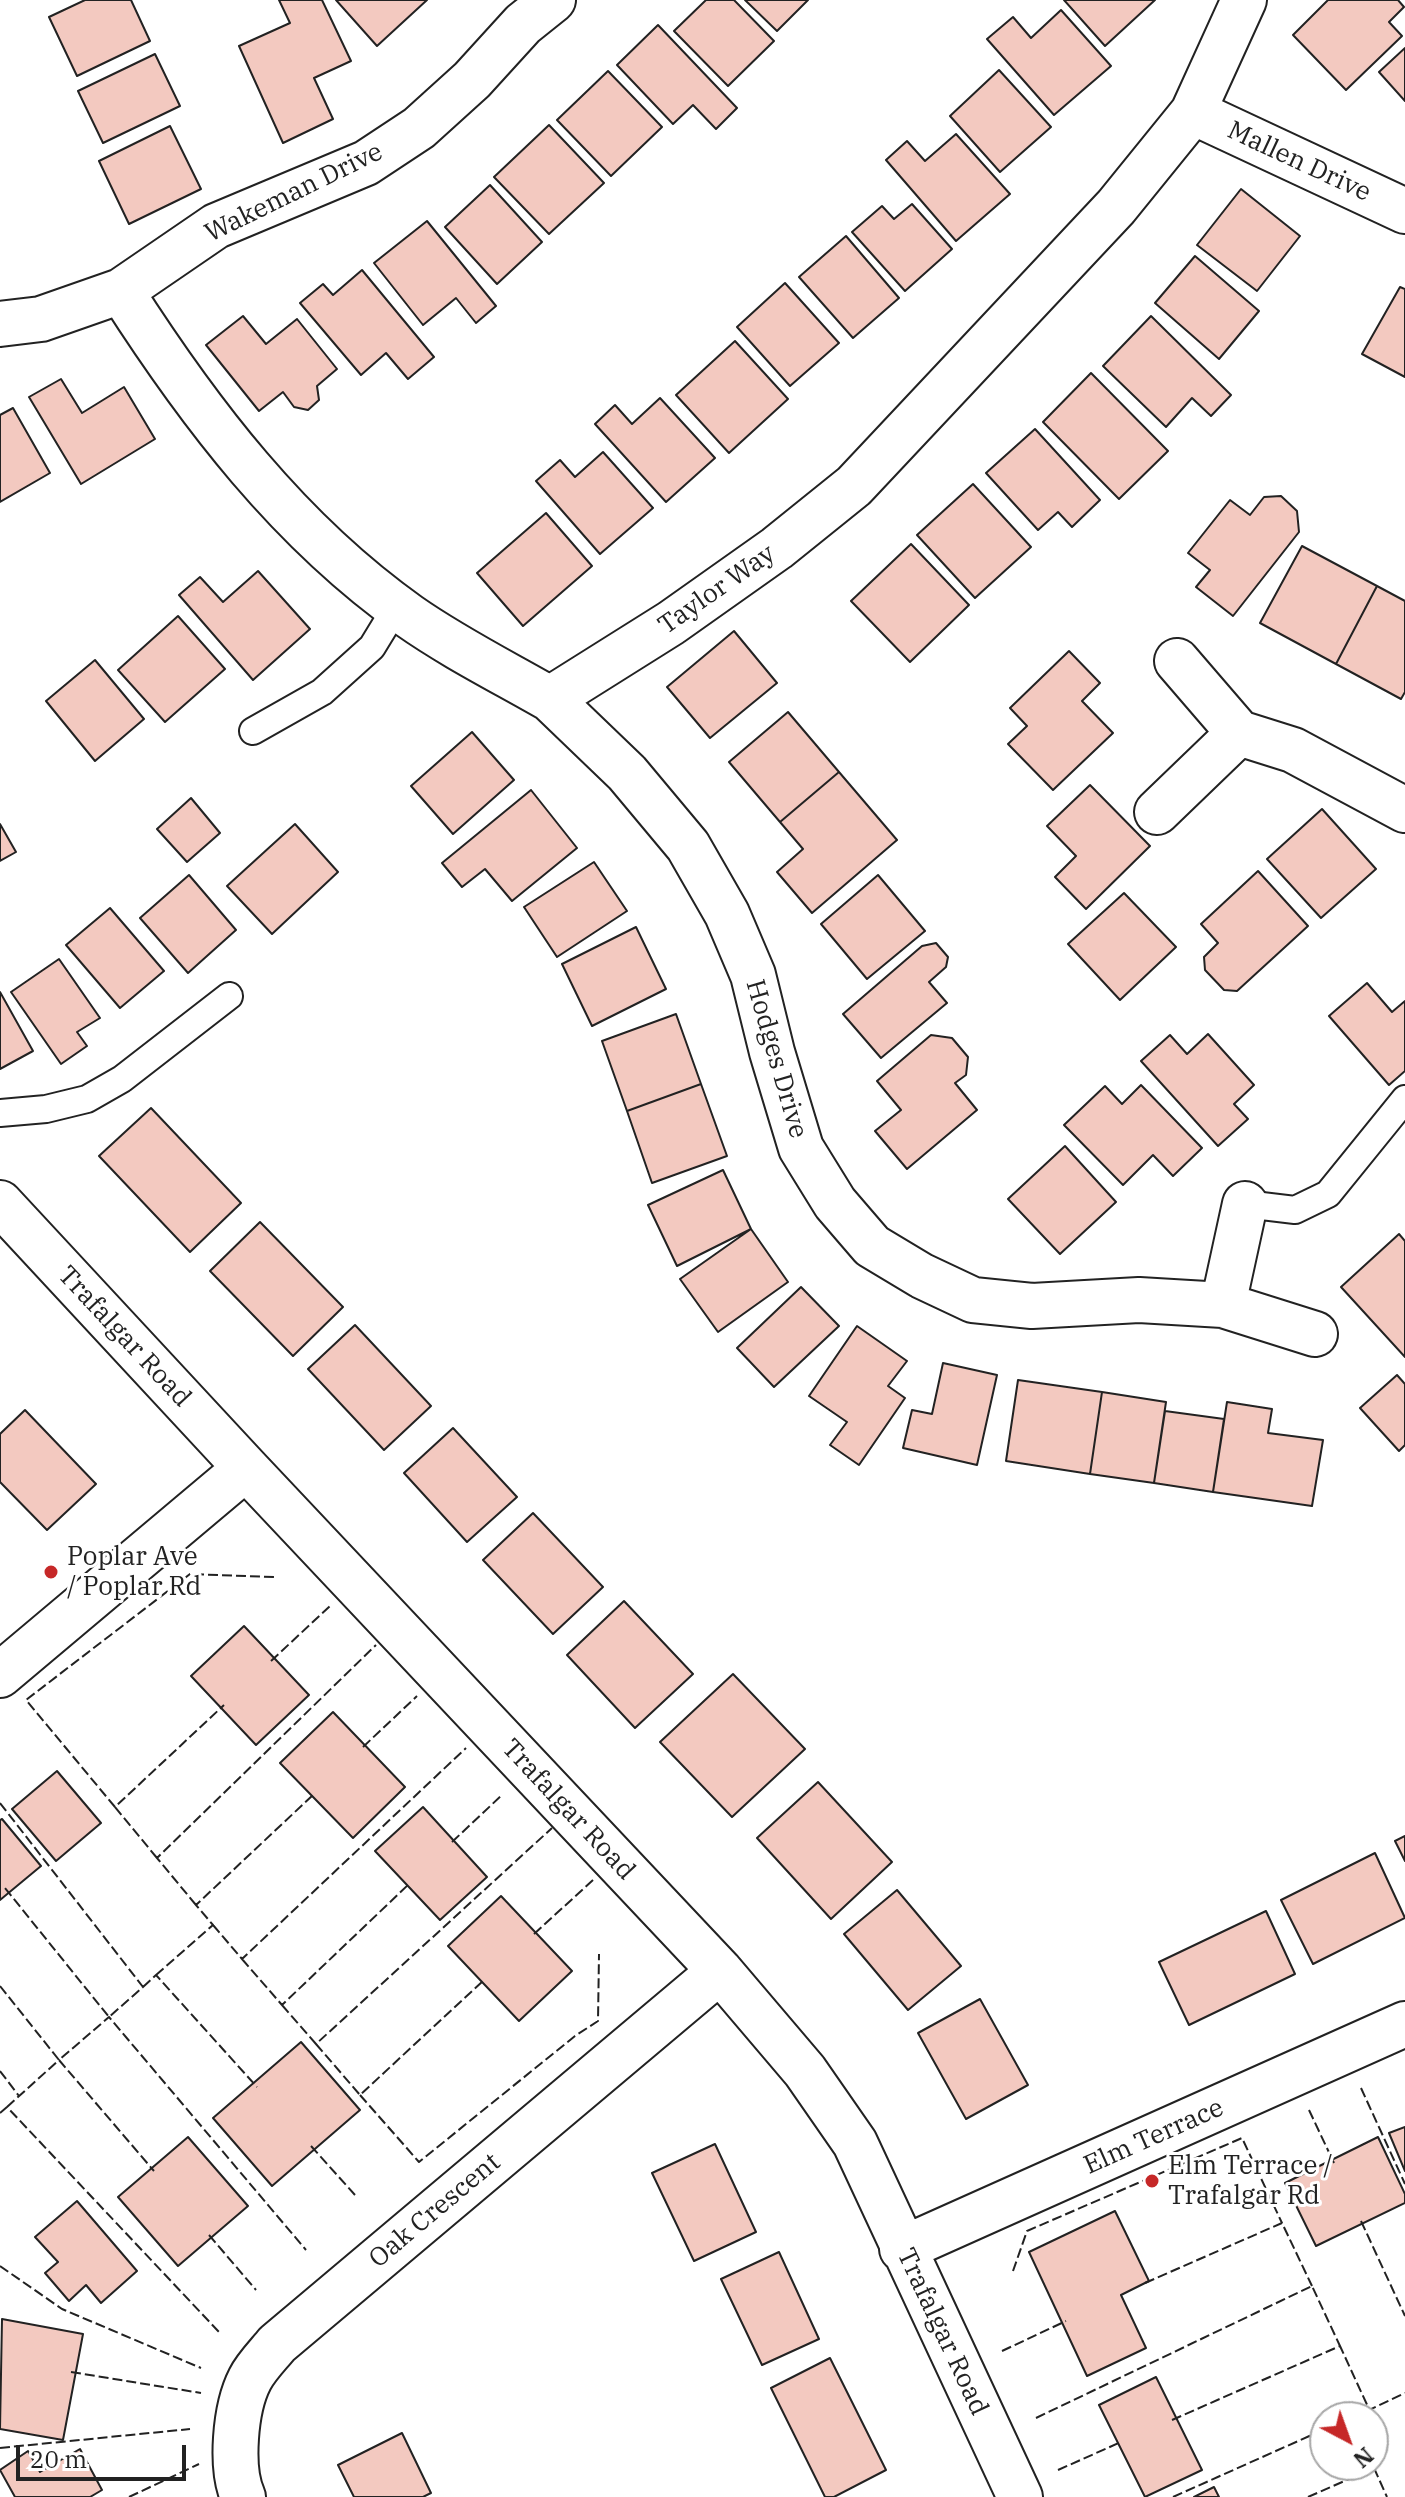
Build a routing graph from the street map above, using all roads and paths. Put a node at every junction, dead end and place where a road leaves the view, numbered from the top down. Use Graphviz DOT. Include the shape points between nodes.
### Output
graph roads {
  1 [pos="553,0"];
  2 [pos="1244,0"];
  3 [pos="1193,112"];
  4 [pos="1405,211"];
  5 [pos="121,291"];
  6 [pos="0,324"];
  7 [pos="397,606"];
  8 [pos="1177,661"];
  9 [pos="550,699"];
  10 [pos="253,731"];
  11 [pos="1239,733"];
  12 [pos="1405,810"];
  13 [pos="1157,812"];
  14 [pos="229,996"];
  15 [pos="1405,1099"];
  16 [pos="0,1113"];
  17 [pos="0,1203"];
  18 [pos="1245,1204"];
  19 [pos="1223,1305"];
  20 [pos="1315,1334"];
  21 [pos="246,1468"];
  22 [pos="0,1675"];
  23 [pos="720,1971"];
  24 [pos="1405,2024"];
  25 [pos="902,2249"];
  26 [pos="243,2497"];
  27 [pos="1020,2497"];
  1 -- 5 [label="street, Wakeman Drive" via="419,128 366,163 216,226"];
  2 -- 3 [label="street, Taylor Way"];
  3 -- 4 [label="street, Mallen Drive"];
  3 -- 9 [label="street, Taylor Way" via="1116,207 854,486 695,606"];
  5 -- 6 [label="street, Wakeman Drive" via="41,319"];
  5 -- 7 [label="street" via="172,370 248,466 320,545"];
  7 -- 9 [label="street"];
  7 -- 10 [label="lane" via="372,647 322,692"];
  8 -- 11 [label="street"];
  9 -- 19 [label="street, Hodges Drive" via="627,773 688,846 727,914 753,975 801,1148 835,1203 872,1246 973,1300 1032,1306 1139,1300"];
  11 -- 12 [label="street" via="1293,750"];
  11 -- 13 [label="street"];
  14 -- 16 [label="lane" via="122,1079 87,1099"];
  15 -- 18 [label="lane" via="1328,1194 1295,1210"];
  17 -- 21 [label="street, Trafalgar Road"];
  18 -- 19 [label="street"];
  19 -- 20 [label="street, Hodges Drive"];
  21 -- 22 [label="street"];
  21 -- 23 [label="street, Trafalgar Road"];
  23 -- 25 [label="street, Trafalgar Road" via="805,2071 855,2143"];
  23 -- 26 [label="street, Oak Crescent" via="277,2344 249,2380 237,2426 237,2483"];
  24 -- 25 [label="street, Elm Terrace"];
  25 -- 27 [label="street, Trafalgar Road"];
}
